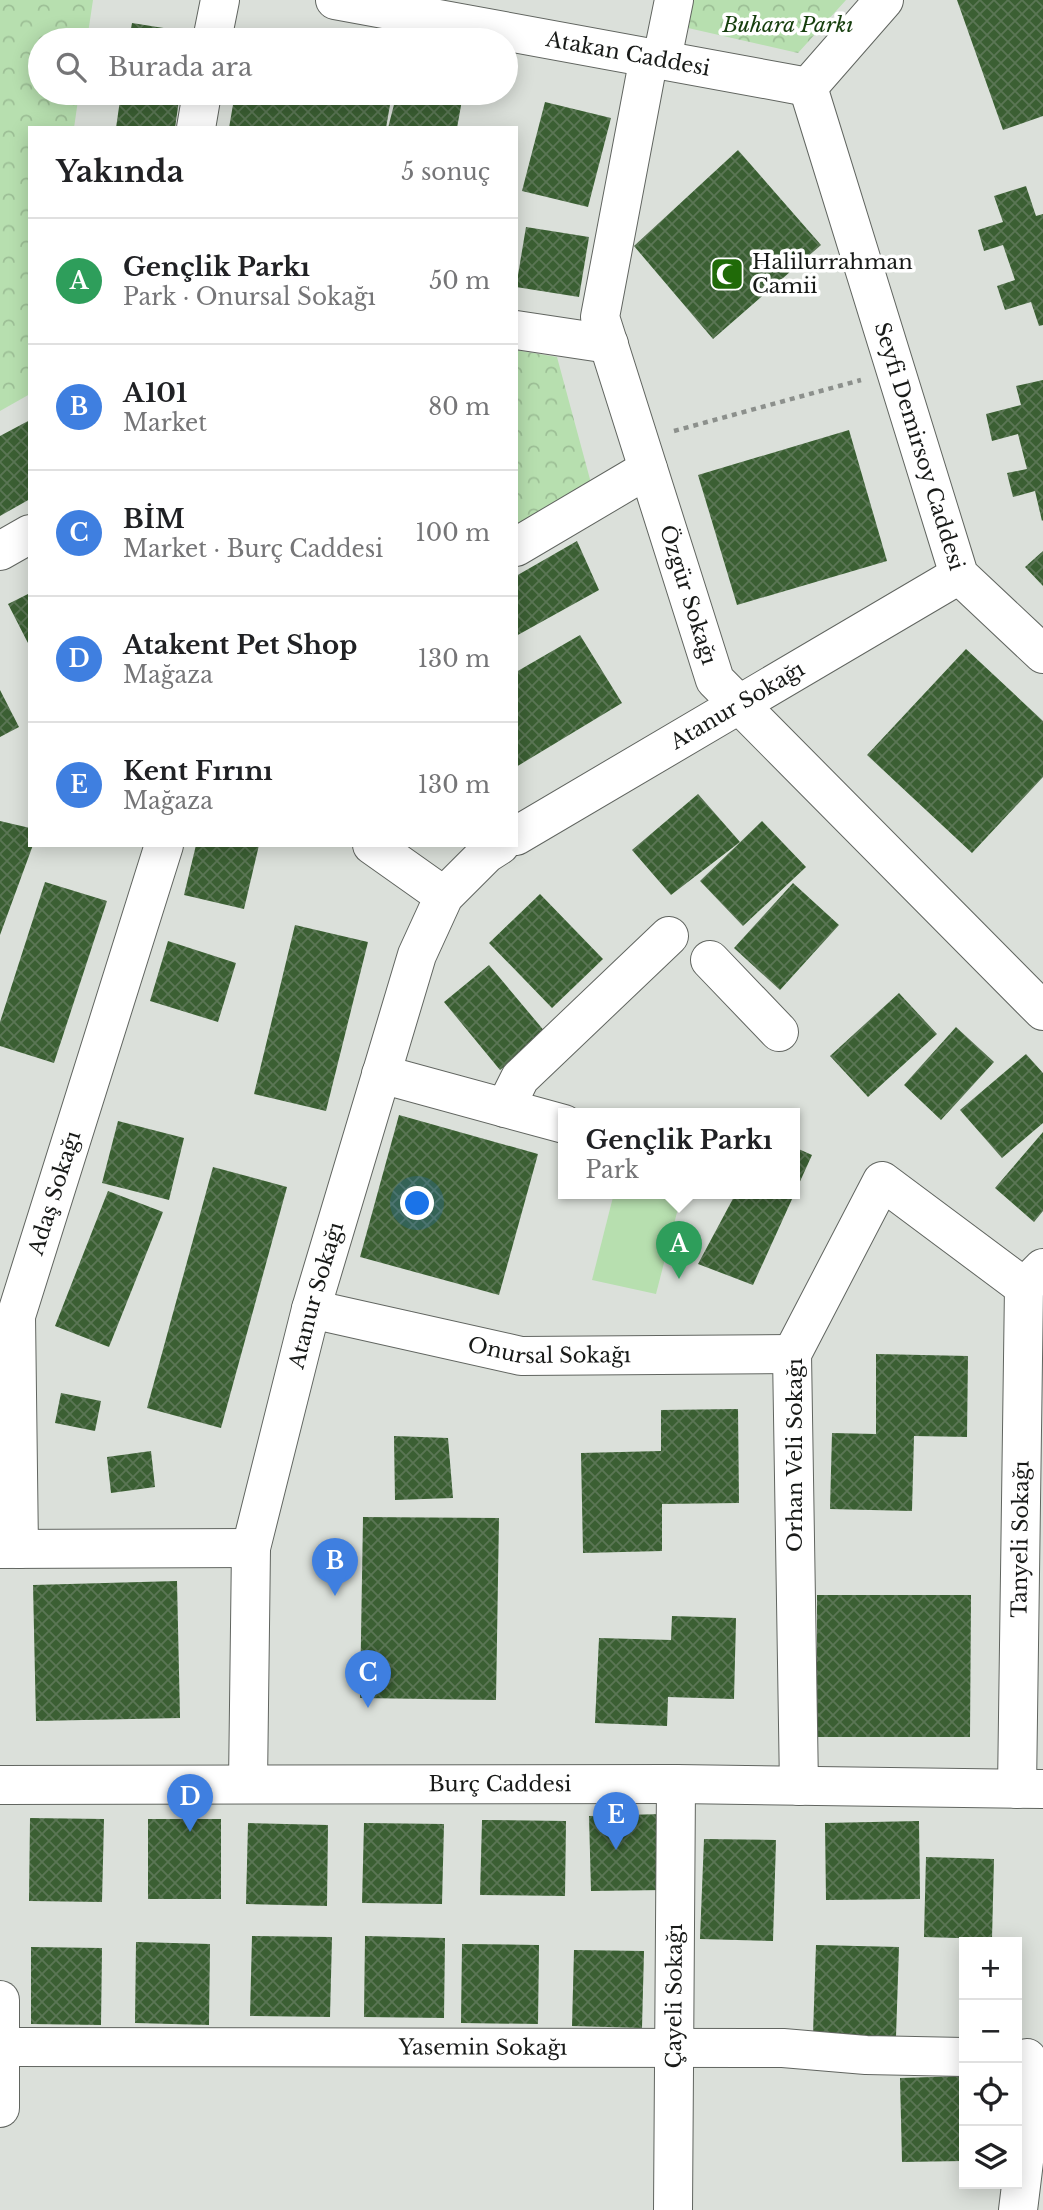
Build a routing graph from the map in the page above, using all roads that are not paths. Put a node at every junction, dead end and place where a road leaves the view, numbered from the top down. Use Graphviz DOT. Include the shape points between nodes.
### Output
graph roads {
  1 [pos="220,0"];
  2 [pos="335,0"];
  3 [pos="674,0"];
  4 [pos="884,0"];
  5 [pos="445,10"];
  6 [pos="214,28"];
  7 [pos="655,58"];
  8 [pos="808,87"];
  9 [pos="200,105"];
  10 [pos="196,126"];
  11 [pos="518,330"];
  12 [pos="609,344"];
  13 [pos="644,455"];
  14 [pos="28,535"];
  15 [pos="518,546"];
  16 [pos="0,551"];
  17 [pos="959,575"];
  18 [pos="1043,654"];
  19 [pos="738,705"];
  20 [pos="518,835"];
  21 [pos="163,847"];
  22 [pos="375,847"];
  23 [pos="497,847"];
  24 [pos="444,895"];
  25 [pos="668,936"];
  26 [pos="710,960"];
  27 [pos="1043,1011"];
  28 [pos="779,1032"];
  29 [pos="381,1074"];
  30 [pos="505,1108"];
  31 [pos="558,1122"];
  32 [pos="1034,1277"];
  33 [pos="311,1308"];
  34 [pos="792,1353"];
  35 [pos="251,1548"];
  36 [pos="9,1549"];
  37 [pos="248,1784"];
  38 [pos="676,1784"];
  39 [pos="0,1785"];
  40 [pos="799,1786"];
  41 [pos="1030,1789"];
  42 [pos="0,2000"];
  43 [pos="0,2047"];
  44 [pos="674,2049"];
  45 [pos="959,2057"];
  46 [pos="1029,2058"];
  47 [pos="0,2108"];
  48 [pos="673,2210"];
  49 [pos="1018,2210"];
  1 -- 6 [label="street"];
  2 -- 5 [label="street, Atakan Caddesi"];
  3 -- 7 [label="street, Özgür Sokağı"];
  4 -- 8 [label="street"];
  5 -- 7 [label="street, Atakan Caddesi"];
  7 -- 8 [label="street, Atakan Caddesi"];
  7 -- 12 [label="street, Özgür Sokağı" via="600,317"];
  8 -- 17 [label="street, Seyfi Demirsoy Caddesi"];
  9 -- 10 [label="street"];
  11 -- 12 [label="street"];
  12 -- 13 [label="street, Özgür Sokağı"];
  13 -- 15 [label="street"];
  13 -- 19 [label="street, Özgür Sokağı" via="715,680"];
  14 -- 16 [label="street"];
  17 -- 18 [label="street, Seyfi Demirsoy Caddesi"];
  17 -- 19 [label="street, Atanur Sokağı"];
  19 -- 20 [label="street, Atanur Sokağı"];
  19 -- 27 [label="street, Özgür Sokağı"];
  21 -- 36 [label="street, Adaş Sokağı" via="16,1316"];
  22 -- 24 [label="street"];
  23 -- 24 [label="street, Atanur Sokağı"];
  24 -- 29 [label="street, Atanur Sokağı" via="417,955"];
  25 -- 30 [label="street" via="520,1078"];
  26 -- 28 [label="street"];
  29 -- 30 [label="street"];
  29 -- 33 [label="street, Atanur Sokağı"];
  30 -- 31 [label="street"];
  32 -- 34 [label="street, Orhan Veli Sokağı" via="881,1181"];
  32 -- 41 [label="street, Tanyeli Sokağı"];
  33 -- 34 [label="street, Onursal Sokağı" via="521,1356"];
  33 -- 35 [label="street, Atanur Sokağı"];
  34 -- 40 [label="street, Orhan Veli Sokağı"];
  35 -- 36 [label="street"];
  35 -- 37 [label="street, Atanur Sokağı"];
  37 -- 38 [label="street, Burç Caddesi"];
  37 -- 39 [label="street, Burç Caddesi"];
  38 -- 40 [label="street, Burç Caddesi"];
  38 -- 44 [label="street, Çayeli Sokağı"];
  40 -- 41 [label="street, Burç Caddesi"];
  42 -- 43 [label="street"];
  43 -- 44 [label="street, Yasemin Sokağı"];
  43 -- 47 [label="street"];
  44 -- 45 [label="street, Yasemin Sokağı" via="783,2048"];
  44 -- 48 [label="street, Çayeli Sokağı"];
  46 -- 49 [label="street" via="1028,2129"];
}
